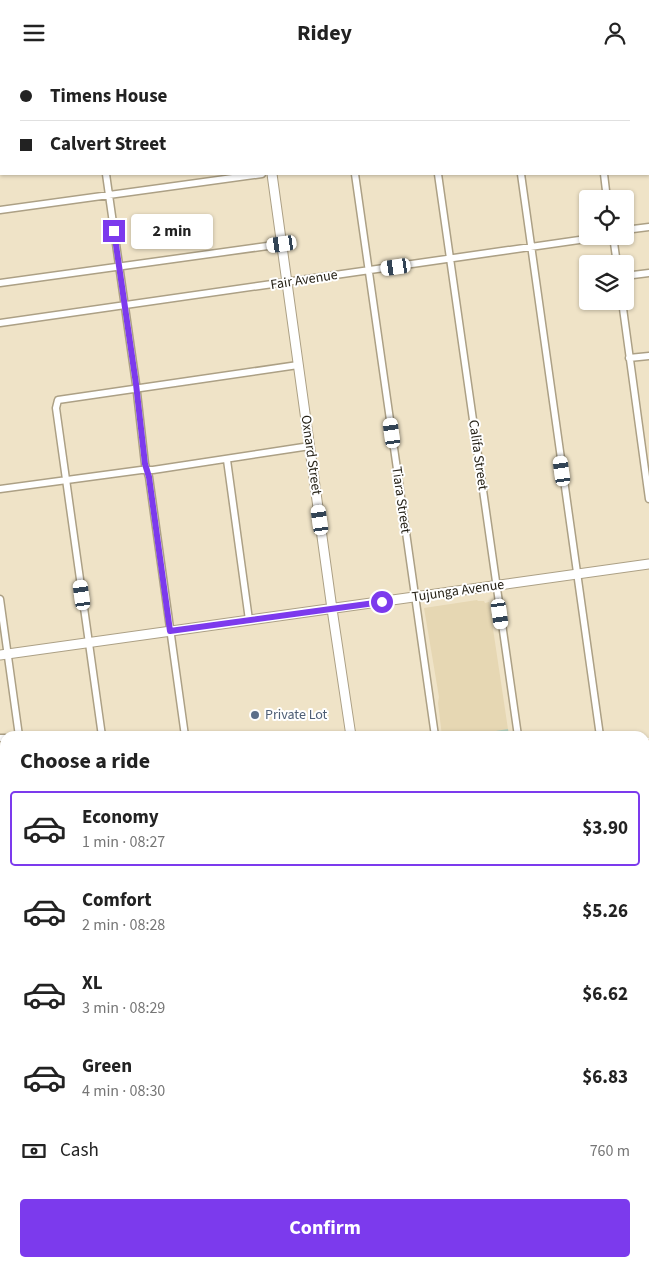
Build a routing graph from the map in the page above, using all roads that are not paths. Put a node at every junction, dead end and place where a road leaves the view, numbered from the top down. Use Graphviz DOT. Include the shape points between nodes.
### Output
graph roads {
  1 [pos="106,175"];
  2 [pos="255,175"];
  3 [pos="272,175"];
  4 [pos="355,175"];
  5 [pos="438,175"];
  6 [pos="521,175"];
  7 [pos="604,175"];
  8 [pos="606,190"];
  9 [pos="109,195"];
  10 [pos="0,210"];
  11 [pos="649,227"];
  12 [pos="634,229"];
  13 [pos="579,240"];
  14 [pos="282,244"];
  15 [pos="531,248"];
  16 [pos="450,259"];
  17 [pos="119,267"];
  18 [pos="369,271"];
  19 [pos="649,273"];
  20 [pos="634,275"];
  21 [pos="0,283"];
  22 [pos="287,283"];
  23 [pos="125,306"];
  24 [pos="623,310"];
  25 [pos="0,323"];
  26 [pos="649,355"];
  27 [pos="629,358"];
  28 [pos="298,365"];
  29 [pos="136,389"];
  30 [pos="310,446"];
  31 [pos="227,460"];
  32 [pos="147,470"];
  33 [pos="66,480"];
  34 [pos="0,489"];
  35 [pos="649,499"];
  36 [pos="649,564"];
  37 [pos="577,574"];
  38 [pos="496,585"];
  39 [pos="415,597"];
  40 [pos="0,599"];
  41 [pos="332,609"];
  42 [pos="249,621"];
  43 [pos="170,631"];
  44 [pos="89,643"];
  45 [pos="4,655"];
  46 [pos="18,731"];
  47 [pos="101,731"];
  48 [pos="184,731"];
  49 [pos="351,731"];
  50 [pos="434,731"];
  51 [pos="517,731"];
  52 [pos="599,731"];
  1 -- 9 [label="street"];
  2 -- 9 [label="street"];
  3 -- 14 [label="street, Oxnard Street"];
  4 -- 18 [label="street, Tiara Street"];
  5 -- 16 [label="street, Califa Street"];
  6 -- 15 [label="street"];
  7 -- 8 [label="street"];
  9 -- 10 [label="street"];
  9 -- 17 [label="street"];
  11 -- 12 [label="street"];
  13 -- 15 [label="street, Fair Avenue"];
  14 -- 17 [label="street"];
  14 -- 22 [label="street, Oxnard Street"];
  15 -- 16 [label="street, Fair Avenue"];
  15 -- 37 [label="street"];
  16 -- 18 [label="street, Fair Avenue"];
  16 -- 38 [label="street, Califa Street"];
  17 -- 21 [label="street"];
  17 -- 23 [label="street"];
  18 -- 22 [label="street, Fair Avenue"];
  18 -- 39 [label="street, Tiara Street"];
  19 -- 20 [label="street"];
  22 -- 23 [label="street, Fair Avenue"];
  22 -- 28 [label="street, Oxnard Street"];
  23 -- 25 [label="street, Fair Avenue"];
  23 -- 29 [label="street"];
  24 -- 27 [label="street"];
  26 -- 27 [label="street"];
  27 -- 35 [label="street"];
  28 -- 29 [label="street"];
  28 -- 30 [label="street, Oxnard Street"];
  29 -- 32 [label="street"];
  29 -- 33 [label="street" via="58,400 56,408"];
  30 -- 31 [label="street"];
  30 -- 41 [label="street, Oxnard Street"];
  31 -- 32 [label="street"];
  31 -- 42 [label="street"];
  32 -- 33 [label="street"];
  32 -- 43 [label="street"];
  33 -- 34 [label="street"];
  33 -- 44 [label="street"];
  36 -- 37 [label="street, Tujunga Avenue"];
  37 -- 38 [label="street, Tujunga Avenue"];
  37 -- 52 [label="street"];
  38 -- 39 [label="street, Tujunga Avenue"];
  38 -- 51 [label="street, Califa Street"];
  39 -- 41 [label="street, Tujunga Avenue"];
  39 -- 50 [label="street, Tiara Street"];
  40 -- 45 [label="street"];
  41 -- 42 [label="street, Tujunga Avenue"];
  41 -- 49 [label="street, Oxnard Street"];
  42 -- 43 [label="street, Tujunga Avenue"];
  43 -- 44 [label="street, Tujunga Avenue"];
  43 -- 48 [label="street"];
  44 -- 45 [label="street, Tujunga Avenue"];
  44 -- 47 [label="street"];
  45 -- 46 [label="street"];
}
